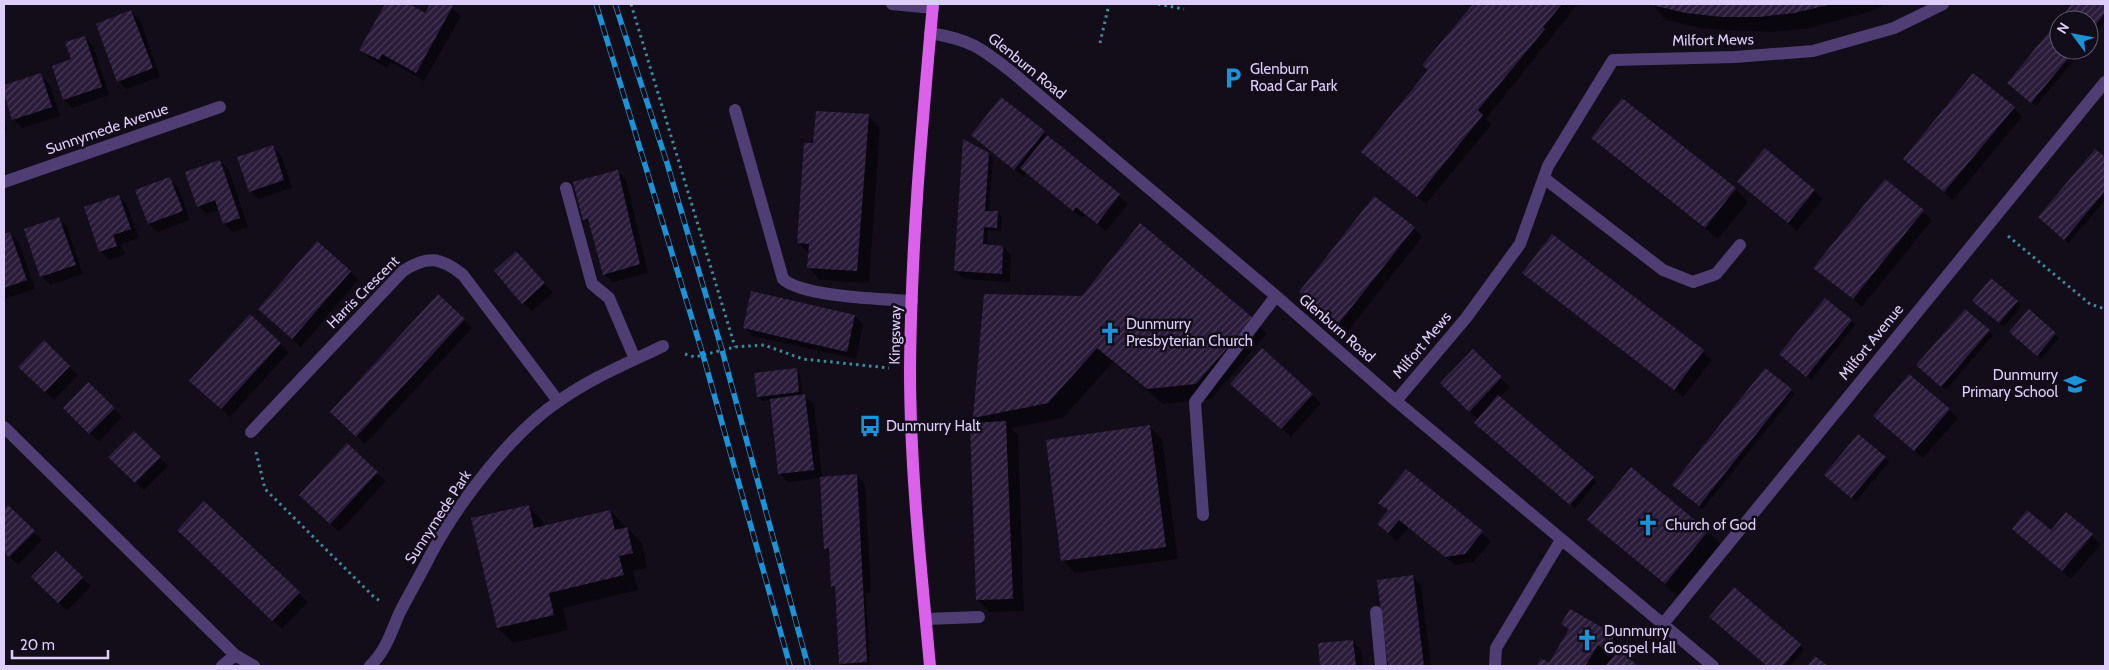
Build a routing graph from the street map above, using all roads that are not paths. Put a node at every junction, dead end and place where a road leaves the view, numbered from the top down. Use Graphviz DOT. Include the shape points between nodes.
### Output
graph roads {
  1 [pos="892,4"];
  2 [pos="1942,4"];
  3 [pos="933,6"];
  4 [pos="930,33"];
  5 [pos="2105,82"];
  6 [pos="220,107"];
  7 [pos="735,110"];
  8 [pos="1544,178"];
  9 [pos="4,182"];
  10 [pos="566,188"];
  11 [pos="1740,245"];
  12 [pos="1276,296"];
  13 [pos="912,301"];
  14 [pos="663,346"];
  15 [pos="635,359"];
  16 [pos="558,401"];
  17 [pos="1396,402"];
  18 [pos="4,427"];
  19 [pos="251,432"];
  20 [pos="1202,515"];
  21 [pos="1561,540"];
  22 [pos="1376,612"];
  23 [pos="979,617"];
  24 [pos="926,619"];
  25 [pos="1663,624"];
  26 [pos="235,655"];
  27 [pos="222,666"];
  28 [pos="254,666"];
  29 [pos="370,666"];
  30 [pos="930,666"];
  31 [pos="1381,666"];
  32 [pos="1495,666"];
  33 [pos="1713,666"];
  1 -- 3 [label="street"];
  2 -- 8 [label="street, Milfort Mews" via="1894,28 1813,51 1613,60 1548,166"];
  3 -- 4 [label="main road, Kingsway"];
  4 -- 12 [label="street, Glenburn Road" via="956,37 977,45"];
  4 -- 13 [label="main road, Kingsway"];
  5 -- 25 [label="street, Milfort Avenue"];
  6 -- 9 [label="street, Sunnymede Avenue"];
  7 -- 13 [label="street" via="783,279 791,286 840,295"];
  8 -- 11 [label="street" via="1663,270 1693,282 1716,274"];
  8 -- 17 [label="street, Milfort Mews" via="1520,244 1466,318"];
  10 -- 15 [label="street" via="592,284 609,298"];
  12 -- 17 [label="street, Glenburn Road"];
  12 -- 20 [label="street" via="1195,402"];
  13 -- 24 [label="main road, Kingsway" via="910,369 916,503"];
  14 -- 15 [label="street, Sunnymede Park"];
  15 -- 16 [label="street, Sunnymede Park"];
  16 -- 19 [label="street, Harris Crescent" via="463,275 449,264 431,259 418,261 403,271"];
  16 -- 29 [label="street, Sunnymede Park" via="524,430 473,488 437,543 380,657"];
  17 -- 21 [label="street, Glenburn Road"];
  18 -- 26 [label="street"];
  21 -- 25 [label="street, Glenburn Road"];
  21 -- 32 [label="street" via="1496,648"];
  22 -- 31 [label="street"];
  23 -- 24 [label="street"];
  24 -- 30 [label="main road, Kingsway"];
  25 -- 33 [label="street, Glenburn Road"];
  26 -- 27 [label="street"];
  26 -- 28 [label="street"];
}
